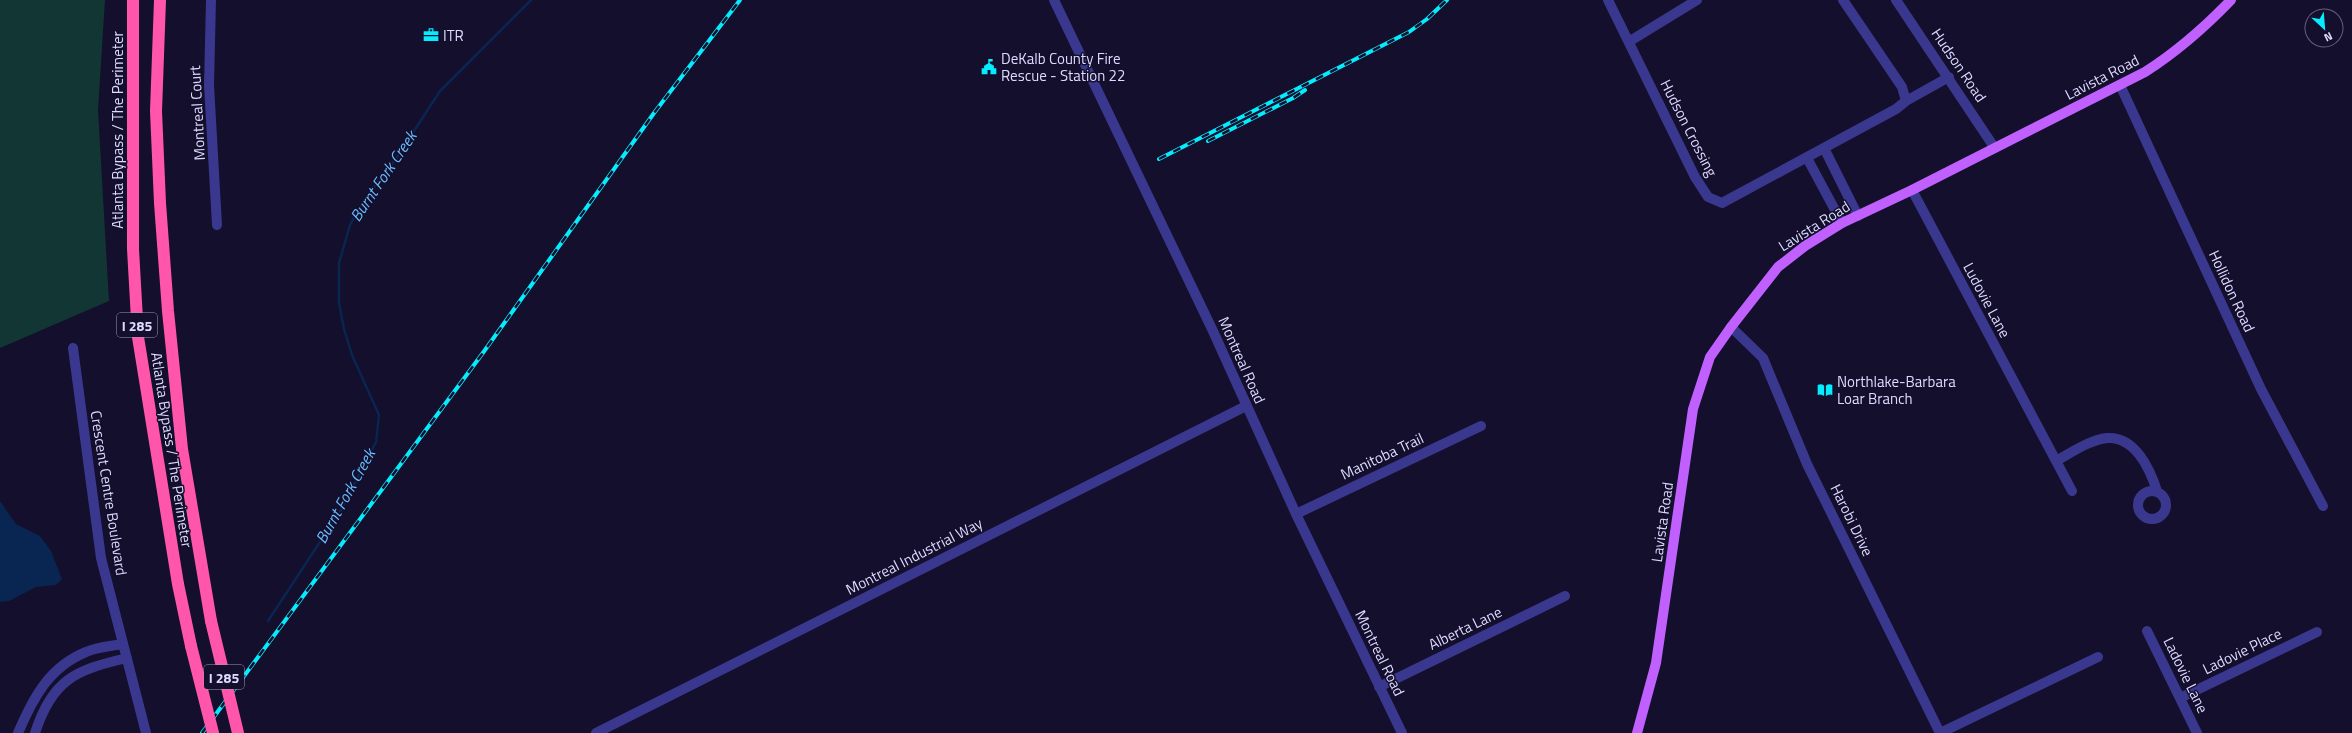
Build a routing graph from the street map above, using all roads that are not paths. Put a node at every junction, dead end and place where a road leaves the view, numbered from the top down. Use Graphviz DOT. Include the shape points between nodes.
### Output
graph roads {
  1 [pos="133,0"];
  2 [pos="160,0"];
  3 [pos="211,0"];
  4 [pos="1054,0"];
  5 [pos="1608,0"];
  6 [pos="1697,0"];
  7 [pos="1842,0"];
  8 [pos="1896,0"];
  9 [pos="2231,0"];
  10 [pos="1630,41"];
  11 [pos="1949,77"];
  12 [pos="2120,86"];
  13 [pos="1906,101"];
  14 [pos="1994,147"];
  15 [pos="1824,148"];
  16 [pos="1807,158"];
  17 [pos="1912,190"];
  18 [pos="1858,216"];
  19 [pos="1842,223"];
  20 [pos="217,225"];
  21 [pos="1731,327"];
  22 [pos="72,348"];
  23 [pos="1246,406"];
  24 [pos="1481,426"];
  25 [pos="2056,461"];
  26 [pos="2072,491"];
  27 [pos="2156,491"];
  28 [pos="2323,506"];
  29 [pos="1296,514"];
  30 [pos="1565,596"];
  31 [pos="2147,631"];
  32 [pos="2318,632"];
  33 [pos="123,644"];
  34 [pos="2098,657"];
  35 [pos="127,658"];
  36 [pos="1379,687"];
  37 [pos="2180,698"];
  38 [pos="145,729"];
  39 [pos="18,733"];
  40 [pos="35,733"];
  41 [pos="213,733"];
  42 [pos="238,733"];
  43 [pos="596,733"];
  44 [pos="1402,733"];
  45 [pos="1637,733"];
  46 [pos="1940,733"];
  47 [pos="2197,733"];
  1 -- 41 [label="highway, Atlanta Bypass / The Perimeter / I 285, bridge" via="133,249 138,337 178,584"];
  2 -- 42 [label="highway, Atlanta Bypass / The Perimeter / I 285, bridge" via="156,111 160,203 182,449 211,621"];
  3 -- 20 [label="street, Montreal Court" via="209,85"];
  4 -- 23 [label="street, Montreal Road"];
  5 -- 10 [label="street, Hudson Crossing"];
  6 -- 10 [label="street"];
  7 -- 13 [label="street" via="1902,87"];
  8 -- 11 [label="street, Hudson Road"];
  9 -- 12 [label="main road, Lavista Road" via="2205,27 2173,54"];
  10 -- 16 [label="street, Hudson Crossing" via="1695,177 1708,197 1722,203"];
  11 -- 13 [label="street, Hudson Crossing"];
  11 -- 14 [label="street, Hudson Road"];
  12 -- 14 [label="main road, Lavista Road"];
  12 -- 28 [label="street, Hollidon Road" via="2261,389"];
  13 -- 15 [label="street, Hudson Crossing"];
  14 -- 17 [label="main road, Lavista Road"];
  15 -- 16 [label="street, Hudson Crossing"];
  15 -- 18 [label="street"];
  16 -- 19 [label="street"];
  17 -- 18 [label="main road, Lavista Road"];
  17 -- 25 [label="street, Ludovie Lane"];
  18 -- 19 [label="main road, Lavista Road"];
  19 -- 21 [label="main road, Lavista Road" via="1805,246 1778,267"];
  21 -- 45 [label="main road, Lavista Road" via="1710,357 1693,409 1656,663"];
  21 -- 46 [label="street, Harobi Drive" via="1763,358 1807,464"];
  22 -- 33 [label="street, Crescent Centre Boulevard" via="101,558"];
  23 -- 29 [label="street, Montreal Road"];
  23 -- 43 [label="street, Montreal Industrial Way"];
  24 -- 29 [label="street, Manitoba Trail"];
  25 -- 26 [label="street, Ludovie Lane"];
  25 -- 27 [label="street" via="2107,438 2123,440 2140,457 2153,479"];
  29 -- 36 [label="street, Montreal Road"];
  30 -- 36 [label="street, Alberta Lane"];
  31 -- 37 [label="street, Ladovie Lane"];
  32 -- 37 [label="street, Ladovie Place"];
  33 -- 35 [label="street, Crescent Centre Boulevard"];
  33 -- 39 [label="street" via="87,652 68,661 32,700"];
  34 -- 46 [label="street, Harobi Drive"];
  35 -- 38 [label="street, Crescent Centre Boulevard"];
  35 -- 40 [label="street" via="92,668 65,680 48,704"];
  36 -- 44 [label="street, Montreal Road"];
  37 -- 47 [label="street, Ladovie Lane"];
}
